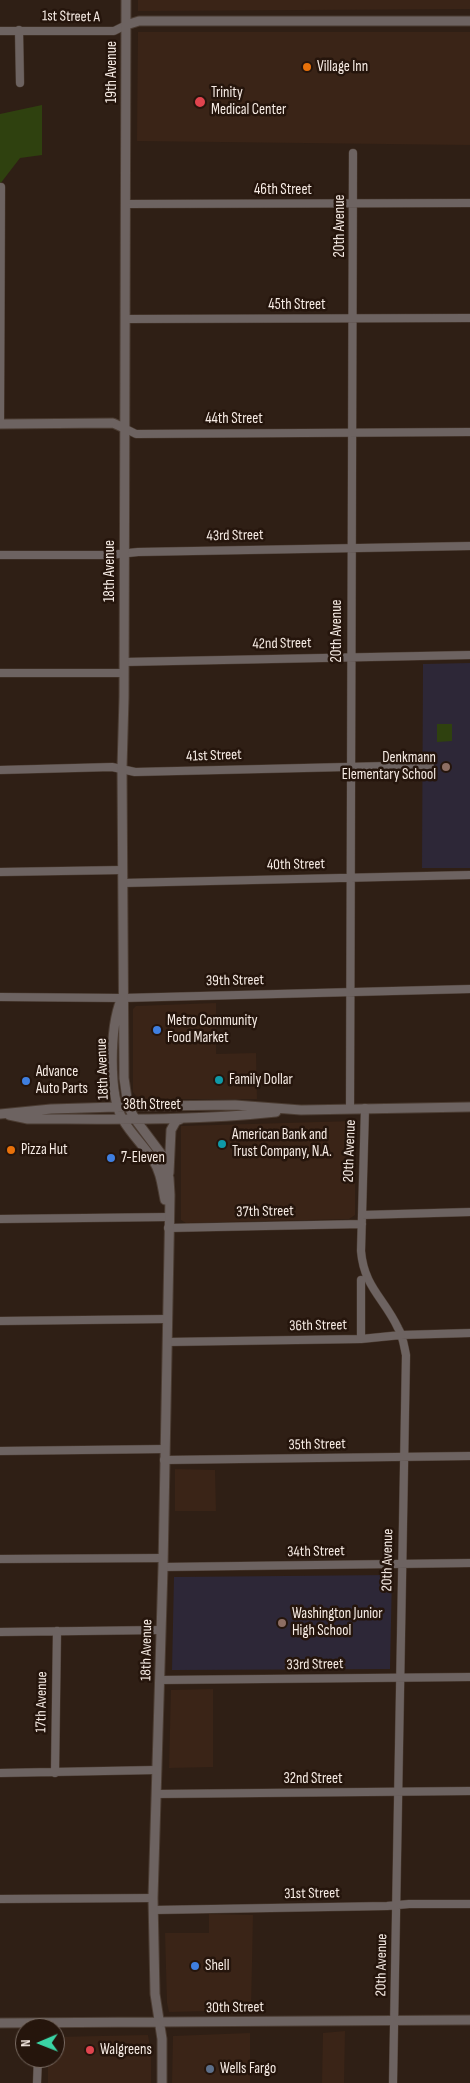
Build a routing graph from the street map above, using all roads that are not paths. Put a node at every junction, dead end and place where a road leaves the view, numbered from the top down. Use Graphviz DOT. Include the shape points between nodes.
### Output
graph roads {
  1 [pos="126,0"];
  2 [pos="470,21"];
  3 [pos="126,25"];
  4 [pos="19,30"];
  5 [pos="0,31"];
  6 [pos="20,83"];
  7 [pos="126,144"];
  8 [pos="353,153"];
  9 [pos="2,187"];
  10 [pos="470,203"];
  11 [pos="126,204"];
  12 [pos="354,204"];
  13 [pos="470,318"];
  14 [pos="125,319"];
  15 [pos="353,319"];
  16 [pos="0,424"];
  17 [pos="124,428"];
  18 [pos="470,432"];
  19 [pos="352,433"];
  20 [pos="470,546"];
  21 [pos="352,548"];
  22 [pos="124,553"];
  23 [pos="0,555"];
  24 [pos="470,655"];
  25 [pos="351,656"];
  26 [pos="124,662"];
  27 [pos="0,673"];
  28 [pos="124,673"];
  29 [pos="430,765"];
  30 [pos="351,766"];
  31 [pos="122,768"];
  32 [pos="0,770"];
  33 [pos="123,870"];
  34 [pos="0,872"];
  35 [pos="470,875"];
  36 [pos="351,878"];
  37 [pos="123,883"];
  38 [pos="470,989"];
  39 [pos="350,992"];
  40 [pos="0,997"];
  41 [pos="122,998"];
  42 [pos="128,1106"];
  43 [pos="470,1106"];
  44 [pos="118,1107"];
  45 [pos="365,1108"];
  46 [pos="350,1109"];
  47 [pos="301,1110"];
  48 [pos="2,1114"];
  49 [pos="123,1119"];
  50 [pos="135,1119"];
  51 [pos="182,1119"];
  52 [pos="168,1178"];
  53 [pos="470,1212"];
  54 [pos="362,1215"];
  55 [pos="168,1217"];
  56 [pos="0,1219"];
  57 [pos="362,1224"];
  58 [pos="168,1228"];
  59 [pos="361,1280"];
  60 [pos="167,1319"];
  61 [pos="0,1322"];
  62 [pos="470,1333"];
  63 [pos="401,1335"];
  64 [pos="361,1339"];
  65 [pos="167,1342"];
  66 [pos="165,1449"];
  67 [pos="0,1451"];
  68 [pos="470,1456"];
  69 [pos="403,1457"];
  70 [pos="164,1460"];
  71 [pos="0,1559"];
  72 [pos="163,1562"];
  73 [pos="470,1563"];
  74 [pos="402,1564"];
  75 [pos="161,1630"];
  76 [pos="57,1631"];
  77 [pos="0,1632"];
  78 [pos="470,1676"];
  79 [pos="400,1677"];
  80 [pos="160,1680"];
  81 [pos="156,1770"];
  82 [pos="55,1773"];
  83 [pos="0,1774"];
  84 [pos="470,1791"];
  85 [pos="398,1792"];
  86 [pos="156,1794"];
  87 [pos="0,1898"];
  88 [pos="153,1898"];
  89 [pos="470,1904"];
  90 [pos="396,1905"];
  91 [pos="154,1910"];
  92 [pos="470,2020"];
  93 [pos="394,2021"];
  94 [pos="0,2023"];
  95 [pos="160,2023"];
  96 [pos="15,2024"];
  97 [pos="65,2025"];
  98 [pos="38,2068"];
  99 [pos="37,2083"];
  100 [pos="162,2083"];
  101 [pos="393,2083"];
  1 -- 3 [label="street, 19th Avenue"];
  2 -- 3 [label="street, 1st Street A" via="139,21"];
  3 -- 4 [label="street, 1st Street A" via="114,31"];
  3 -- 7 [label="street, 19th Avenue"];
  4 -- 5 [label="street, 1st Street A"];
  4 -- 6 [label="street"];
  7 -- 11 [label="street, 18th Avenue"];
  8 -- 12 [label="street, 20th Avenue"];
  9 -- 16 [label="street"];
  10 -- 12 [label="street, 46th Street"];
  11 -- 12 [label="street, 46th Street"];
  11 -- 14 [label="street, 18th Avenue"];
  12 -- 15 [label="street, 20th Avenue"];
  13 -- 15 [label="street, 45th Street"];
  14 -- 15 [label="street, 45th Street"];
  14 -- 17 [label="street, 18th Avenue"];
  15 -- 19 [label="street, 20th Avenue"];
  16 -- 17 [label="street, 44th Street" via="113,423"];
  17 -- 19 [label="street, 44th Street" via="136,434"];
  17 -- 22 [label="street, 18th Avenue"];
  18 -- 19 [label="street, 44th Street"];
  19 -- 21 [label="street, 20th Avenue"];
  20 -- 21 [label="street, 43rd Street"];
  21 -- 22 [label="street, 43rd Street"];
  21 -- 25 [label="street, 20th Avenue"];
  22 -- 23 [label="street, 43rd Street"];
  22 -- 26 [label="street, 18th Avenue"];
  24 -- 25 [label="street, 42nd Street"];
  25 -- 26 [label="street, 42nd Street"];
  25 -- 30 [label="street, 20th Avenue"];
  26 -- 28 [label="street, 18th Avenue"];
  27 -- 28 [label="street"];
  28 -- 31 [label="street, 18th Avenue"];
  29 -- 30 [label="street, 41st Street"];
  30 -- 31 [label="street, 41st Street" via="135,772"];
  30 -- 36 [label="street, 20th Avenue"];
  31 -- 32 [label="street, 41st Street"];
  31 -- 33 [label="street, 18th Avenue"];
  33 -- 34 [label="street"];
  33 -- 37 [label="street, 18th Avenue"];
  35 -- 36 [label="street, 40th Street"];
  36 -- 37 [label="street, 40th Street"];
  36 -- 39 [label="street, 20th Avenue"];
  37 -- 41 [label="street, 18th Avenue"];
  38 -- 39 [label="street, 39th Street"];
  39 -- 41 [label="street, 39th Street"];
  39 -- 46 [label="street, 20th Avenue"];
  40 -- 41 [label="street, 39th Street"];
  41 -- 42 [label="street, 18th Avenue"];
  41 -- 44 [label="street, 18th Avenue" via="114,1038 114,1090"];
  42 -- 44 [label="street, 38th Street"];
  42 -- 47 [label="street, 38th Street" via="235,1105"];
  42 -- 50 [label="street, 18th Avenue"];
  43 -- 45 [label="street, 38th Street"];
  44 -- 48 [label="street, 38th Street"];
  44 -- 49 [label="street, 18th Avenue"];
  45 -- 46 [label="street, 38th Street"];
  45 -- 54 [label="street, 20th Avenue"];
  46 -- 47 [label="street, 38th Street"];
  47 -- 51 [label="street, 38th Street"];
  48 -- 49 [label="street, 38th Street" via="28,1119"];
  49 -- 50 [label="street, 38th Street"];
  49 -- 55 [label="street, 18th Avenue" via="156,1164"];
  50 -- 51 [label="street, 38th Street"];
  50 -- 52 [label="street, 18th Avenue" via="162,1155"];
  51 -- 52 [label="street" via="176,1121 172,1130"];
  52 -- 55 [label="street, 18th Avenue"];
  53 -- 54 [label="street"];
  54 -- 57 [label="street, 20th Avenue"];
  55 -- 56 [label="street"];
  55 -- 58 [label="street, 18th Avenue"];
  57 -- 58 [label="street, 37th Street"];
  57 -- 63 [label="street, 20th Avenue" via="364,1272"];
  58 -- 60 [label="street, 18th Avenue"];
  59 -- 64 [label="street"];
  60 -- 61 [label="street"];
  60 -- 65 [label="street, 18th Avenue"];
  62 -- 63 [label="street, 36th Street"];
  63 -- 64 [label="street, 36th Street"];
  63 -- 69 [label="street, 20th Avenue" via="406,1355"];
  64 -- 65 [label="street, 36th Street"];
  65 -- 66 [label="street, 18th Avenue"];
  66 -- 67 [label="street"];
  66 -- 70 [label="street, 18th Avenue"];
  68 -- 69 [label="street, 35th Street"];
  69 -- 70 [label="street, 35th Street"];
  69 -- 74 [label="street, 20th Avenue"];
  70 -- 72 [label="street, 18th Avenue"];
  71 -- 72 [label="street, 34th Street"];
  72 -- 74 [label="street, 34th Street"];
  72 -- 75 [label="street, 18th Avenue"];
  73 -- 74 [label="street, 34th Street"];
  74 -- 79 [label="street, 20th Avenue"];
  75 -- 76 [label="street"];
  75 -- 80 [label="street, 18th Avenue"];
  76 -- 77 [label="street"];
  76 -- 82 [label="street, 17th Avenue"];
  78 -- 79 [label="street, 33rd Street"];
  79 -- 80 [label="street, 33rd Street"];
  79 -- 85 [label="street, 20th Avenue"];
  80 -- 81 [label="street, 18th Avenue"];
  81 -- 82 [label="street"];
  81 -- 86 [label="street, 18th Avenue"];
  82 -- 83 [label="street"];
  84 -- 85 [label="street, 32nd Street"];
  85 -- 86 [label="street, 32nd Street"];
  85 -- 90 [label="street, 20th Avenue"];
  86 -- 88 [label="street, 18th Avenue"];
  87 -- 88 [label="street"];
  88 -- 91 [label="street, 18th Avenue"];
  89 -- 90 [label="street, 31st Street"];
  90 -- 91 [label="street, 31st Street"];
  90 -- 93 [label="street, 20th Avenue"];
  91 -- 95 [label="street, 18th Avenue" via="155,1994"];
  92 -- 93 [label="street, 30th Street"];
  93 -- 95 [label="street, 30th Street"];
  93 -- 101 [label="street, 20th Avenue"];
  94 -- 96 [label="street, 30th Street"];
  95 -- 97 [label="street, 30th Street"];
  95 -- 100 [label="street, 18th Avenue"];
  98 -- 99 [label="street"];
}
